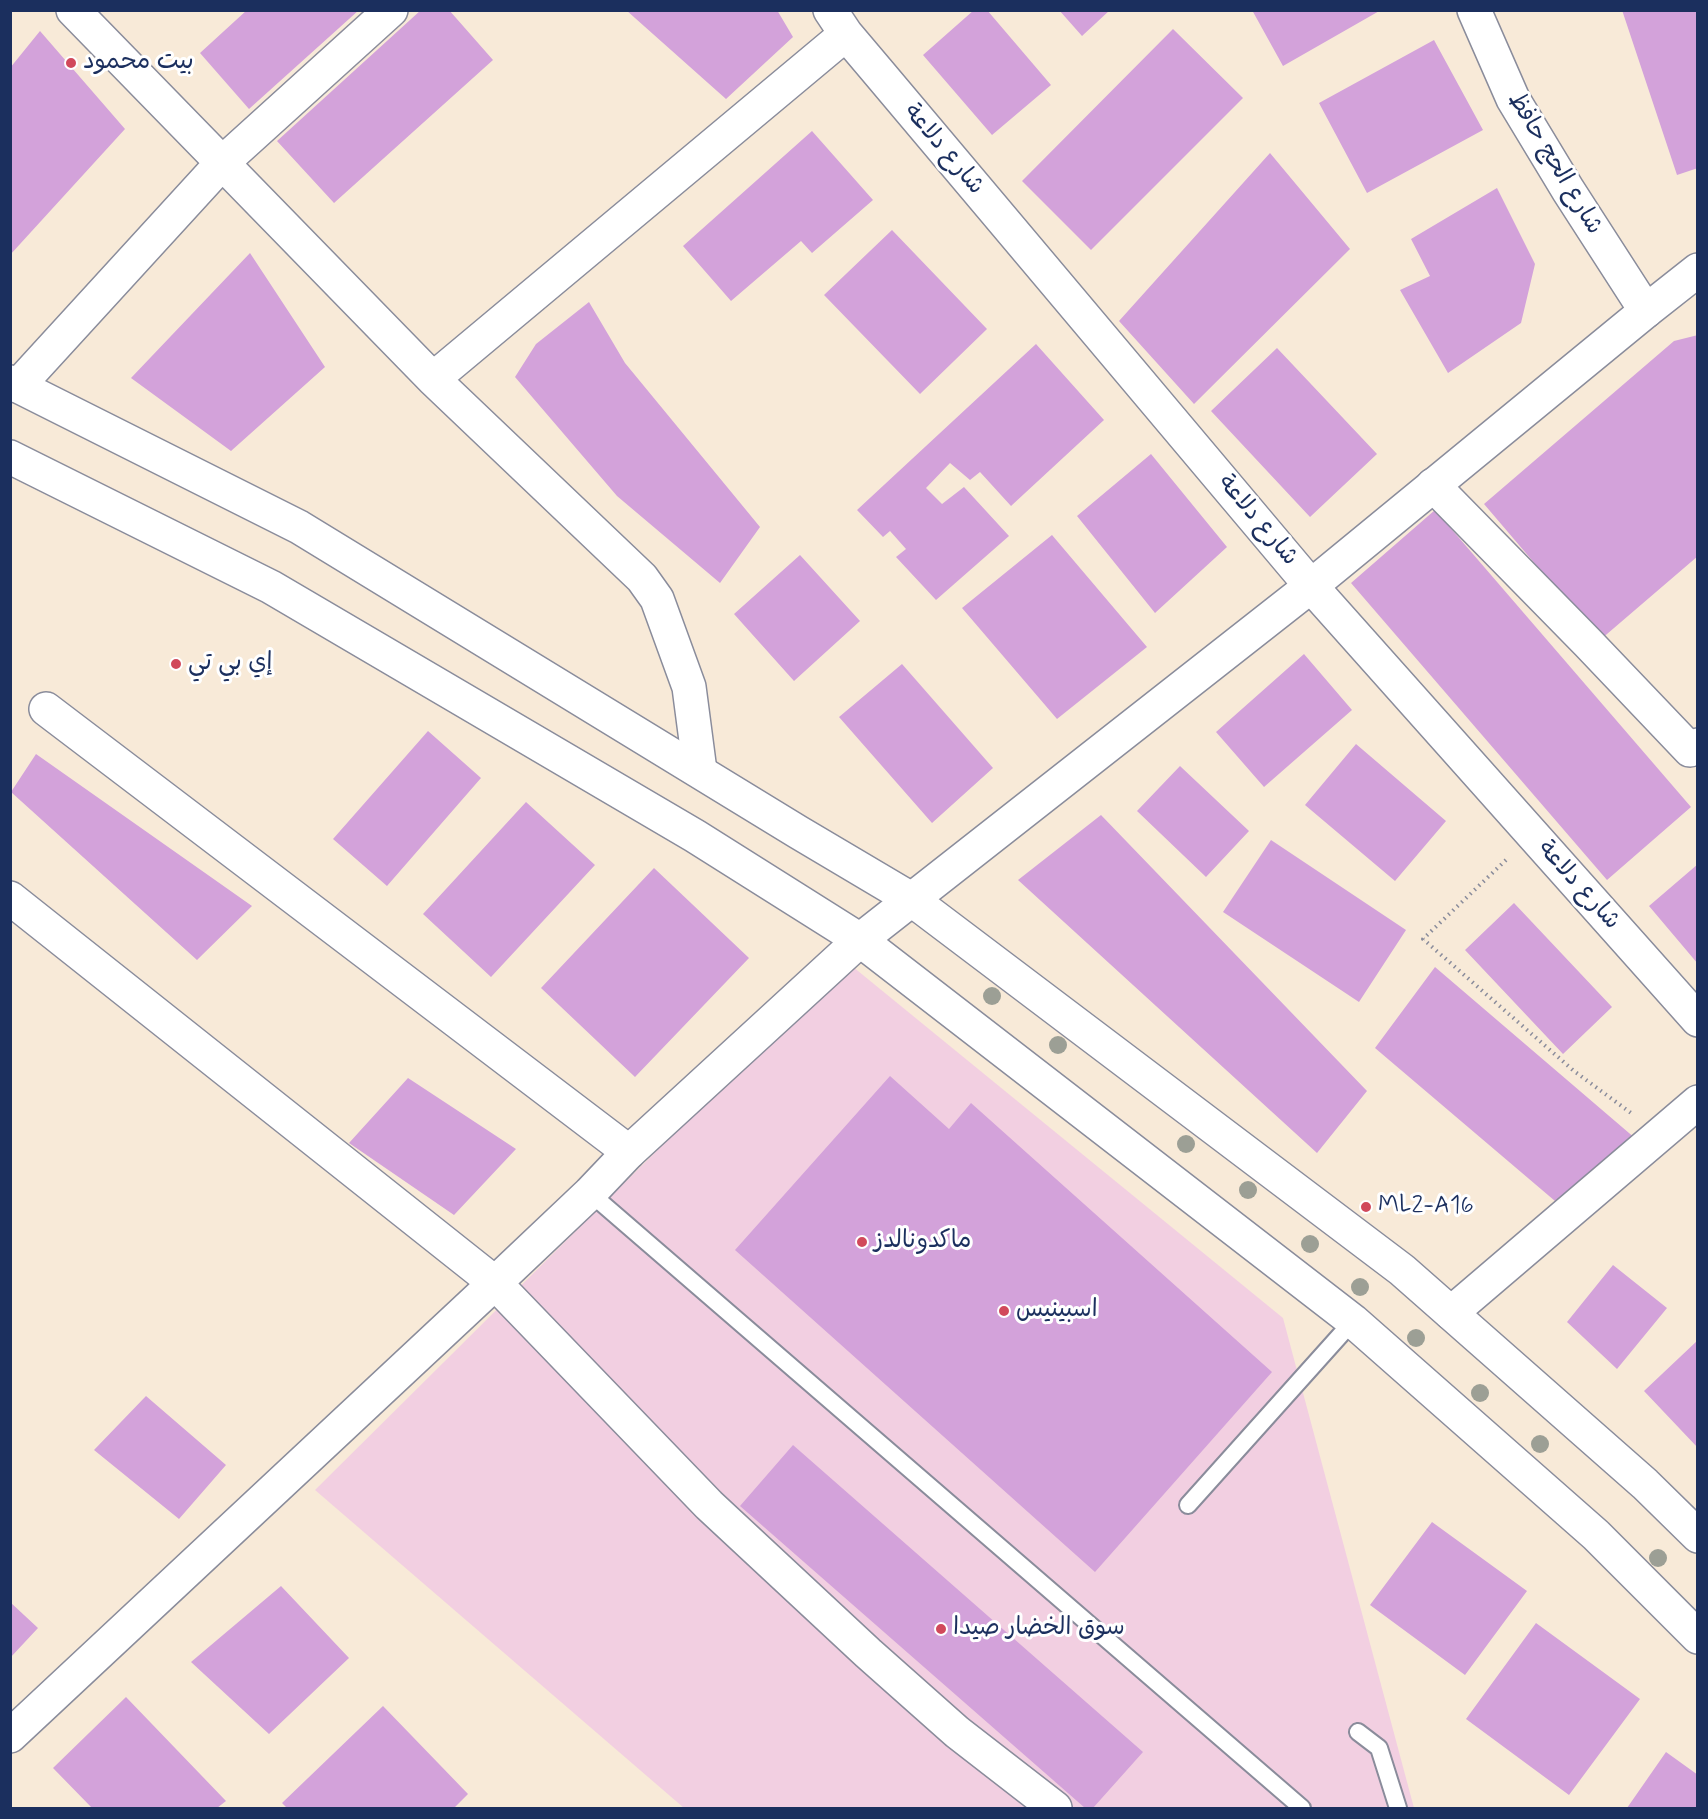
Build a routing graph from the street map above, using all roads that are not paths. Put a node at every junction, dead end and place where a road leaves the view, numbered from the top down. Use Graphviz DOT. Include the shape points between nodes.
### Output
graph roads {
  1 [pos="73,10"];
  2 [pos="391,10"];
  3 [pos="1474,10"];
  4 [pos="839,18"];
  5 [pos="222,163"];
  6 [pos="1698,270"];
  7 [pos="1646,311"];
  8 [pos="433,379"];
  9 [pos="14,384"];
  10 [pos="10,457"];
  11 [pos="1433,485"];
  12 [pos="1311,586"];
  13 [pos="46,709"];
  14 [pos="1698,745"];
  15 [pos="700,771"];
  16 [pos="10,898"];
  17 [pos="911,899"];
  18 [pos="860,940"];
  19 [pos="1698,1020"];
  20 [pos="1698,1102"];
  21 [pos="629,1152"];
  22 [pos="590,1193"];
  23 [pos="495,1283"];
  24 [pos="1451,1313"];
  25 [pos="1353,1321"];
  26 [pos="1188,1505"];
  27 [pos="1698,1536"];
  28 [pos="1698,1637"];
  29 [pos="1358,1732"];
  30 [pos="10,1736"];
  31 [pos="1055,1809"];
  32 [pos="1302,1809"];
  33 [pos="1398,1809"];
  1 -- 5 [label="main road"];
  2 -- 5 [label="main road"];
  3 -- 7 [label="main road, شارع الحج حافظ" via="1513,99"];
  4 -- 8 [label="main road"];
  4 -- 12 [label="main road, شارع دلاعة"];
  5 -- 8 [label="main road"];
  5 -- 9 [label="main road"];
  6 -- 7 [label="main road"];
  7 -- 11 [label="main road"];
  8 -- 15 [label="main road" via="642,578 657,599 689,687"];
  9 -- 15 [label="main road" via="299,527"];
  10 -- 18 [label="main road" via="271,587 695,836"];
  11 -- 12 [label="main road"];
  11 -- 14 [label="main road" via="1690,750"];
  12 -- 17 [label="main road"];
  12 -- 19 [label="main road, شارع دلاعة"];
  13 -- 21 [label="main road"];
  15 -- 17 [label="main road"];
  16 -- 23 [label="main road"];
  17 -- 18 [label="main road"];
  17 -- 24 [label="main road" via="1402,1270"];
  18 -- 21 [label="main road"];
  18 -- 25 [label="main road"];
  20 -- 24 [label="main road"];
  21 -- 22 [label="main road"];
  22 -- 23 [label="main road"];
  22 -- 32 [label="lane"];
  23 -- 30 [label="main road"];
  23 -- 31 [label="main road" via="709,1505 957,1732"];
  24 -- 27 [label="main road" via="1645,1484"];
  25 -- 26 [label="lane"];
  25 -- 28 [label="main road" via="1596,1535"];
  29 -- 33 [label="lane" via="1379,1748"];
}
